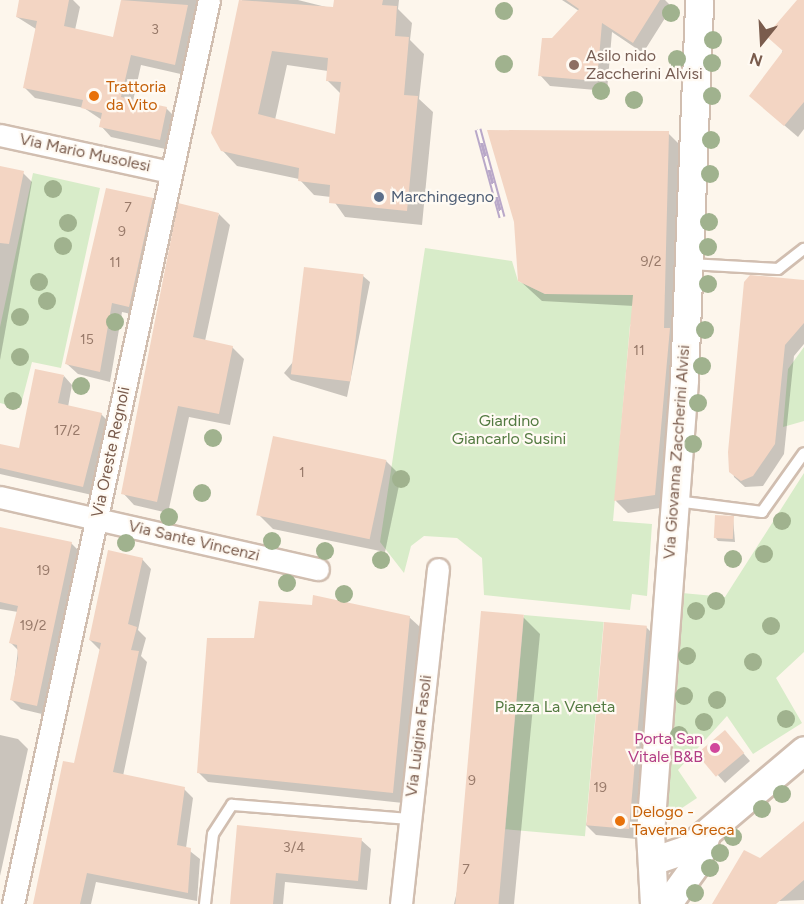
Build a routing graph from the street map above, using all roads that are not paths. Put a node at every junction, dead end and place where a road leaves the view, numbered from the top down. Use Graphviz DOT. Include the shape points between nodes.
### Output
graph roads {
  1 [pos="209,0"];
  2 [pos="699,0"];
  3 [pos="0,135"];
  4 [pos="170,172"];
  5 [pos="804,249"];
  6 [pos="686,263"];
  7 [pos="804,453"];
  8 [pos="0,497"];
  9 [pos="676,501"];
  10 [pos="97,519"];
  11 [pos="318,569"];
  12 [pos="438,569"];
  13 [pos="804,750"];
  14 [pos="410,819"];
  15 [pos="706,835"];
  16 [pos="652,861"];
  17 [pos="13,904"];
  18 [pos="206,904"];
  19 [pos="401,904"];
  20 [pos="654,904"];
  21 [pos="667,904"];
  1 -- 4 [label="street, Via Oreste Regnoli"];
  2 -- 6 [label="street, Via Giovanna Zaccherini Alvisi"];
  3 -- 4 [label="street, Via Mario Musolesi"];
  4 -- 10 [label="street, Via Oreste Regnoli"];
  5 -- 6 [label="lane" via="778,270"];
  6 -- 9 [label="street, Via Giovanna Zaccherini Alvisi"];
  7 -- 9 [label="lane" via="762,512"];
  8 -- 10 [label="street, Via Sante Vincenzi"];
  9 -- 16 [label="street, Via Giovanna Zaccherini Alvisi"];
  10 -- 11 [label="street, Via Sante Vincenzi"];
  10 -- 17 [label="street, Via Oreste Regnoli"];
  12 -- 14 [label="street, Via Luigina Fasoli"];
  13 -- 15 [label="street"];
  14 -- 18 [label="lane" via="232,805 213,834"];
  14 -- 19 [label="street, Via Luigina Fasoli"];
  15 -- 16 [label="street" via="687,849"];
  15 -- 21 [label="street" via="696,864"];
  16 -- 20 [label="street, Via Giovanna Zaccherini Alvisi"];
}
